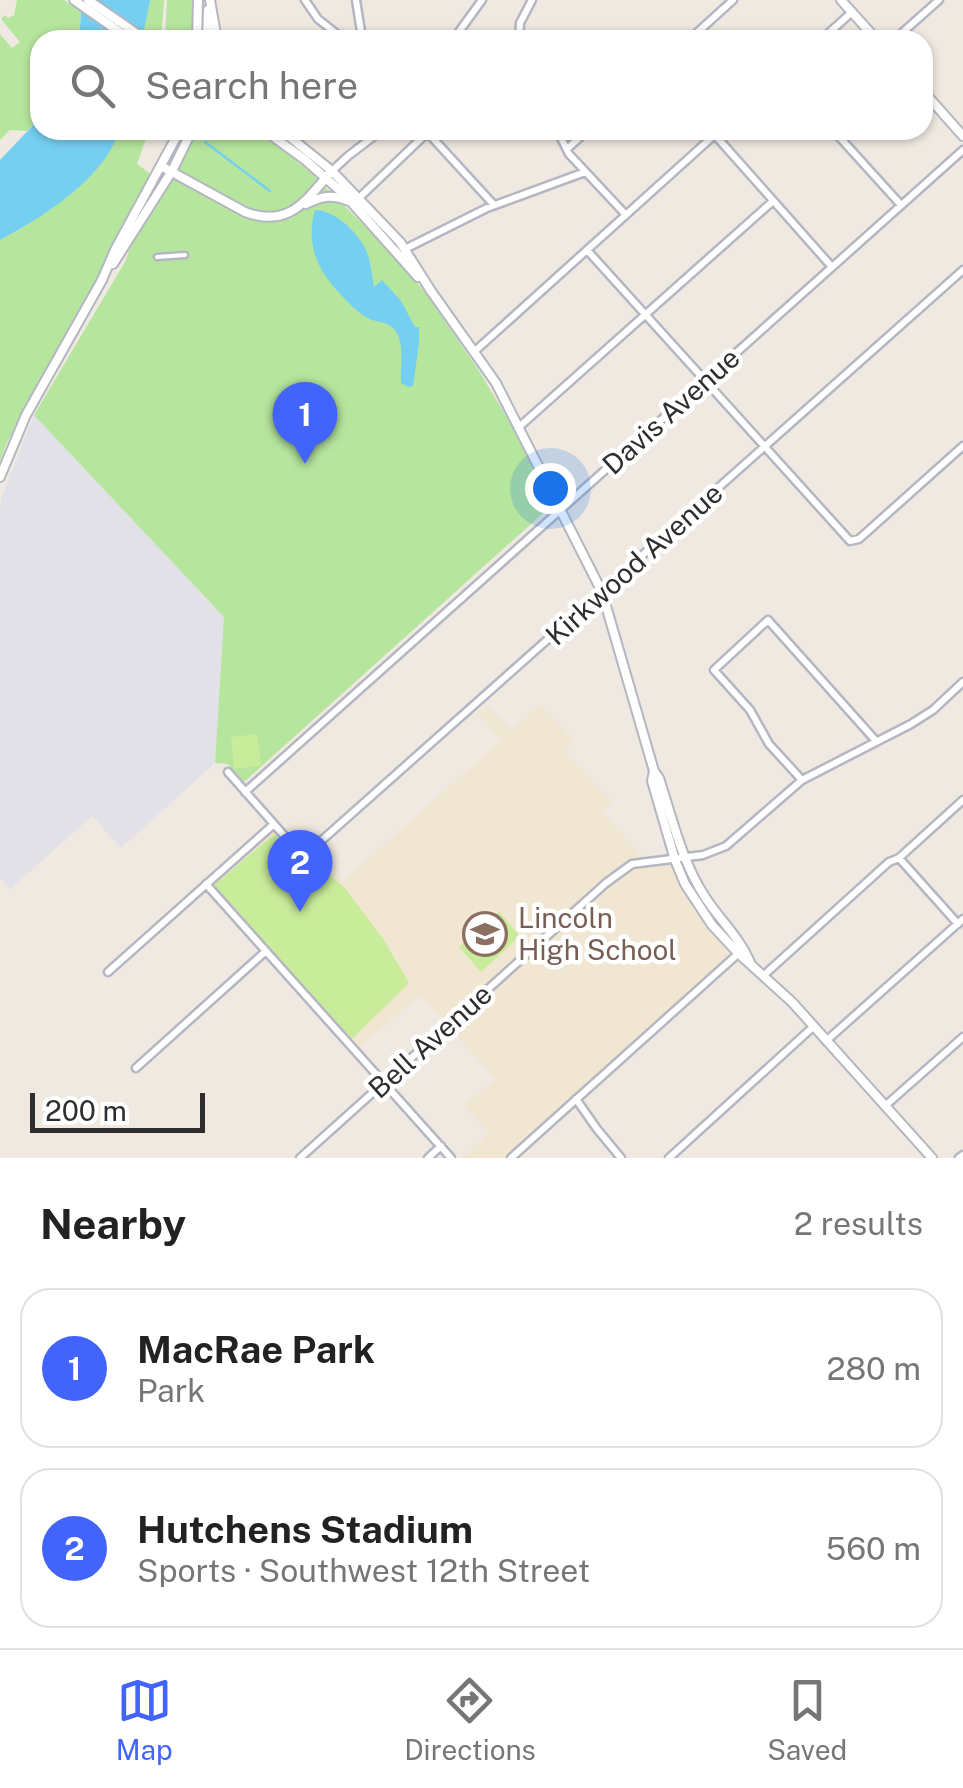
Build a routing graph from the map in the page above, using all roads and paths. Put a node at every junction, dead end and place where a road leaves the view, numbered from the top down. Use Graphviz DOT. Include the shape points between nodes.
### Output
graph roads {
  1 [pos="74,0"];
  2 [pos="88,0"];
  3 [pos="198,0"];
  4 [pos="209,0"];
  5 [pos="305,0"];
  6 [pos="356,0"];
  7 [pos="482,0"];
  8 [pos="532,0"];
  9 [pos="733,0"];
  10 [pos="841,0"];
  11 [pos="939,0"];
  12 [pos="852,12"];
  13 [pos="117,30"];
  14 [pos="132,30"];
  15 [pos="197,30"];
  16 [pos="208,30"];
  17 [pos="215,30"];
  18 [pos="330,30"];
  19 [pos="361,30"];
  20 [pos="460,30"];
  21 [pos="520,30"];
  22 [pos="699,30"];
  23 [pos="832,30"];
  24 [pos="868,30"];
  25 [pos="905,30"];
  26 [pos="933,102"];
  27 [pos="963,136"];
  28 [pos="175,140"];
  29 [pos="187,140"];
  30 [pos="279,140"];
  31 [pos="293,140"];
  32 [pos="370,140"];
  33 [pos="420,140"];
  34 [pos="437,140"];
  35 [pos="562,140"];
  36 [pos="577,140"];
  37 [pos="709,140"];
  38 [pos="723,140"];
  39 [pos="842,140"];
  40 [pos="566,150"];
  41 [pos="963,150"];
  42 [pos="161,166"];
  43 [pos="172,171"];
  44 [pos="585,172"];
  45 [pos="329,174"];
  46 [pos="360,197"];
  47 [pos="773,201"];
  48 [pos="494,205"];
  49 [pos="901,205"];
  50 [pos="302,206"];
  51 [pos="362,213"];
  52 [pos="626,215"];
  53 [pos="406,249"];
  54 [pos="587,250"];
  55 [pos="185,255"];
  56 [pos="157,258"];
  57 [pos="832,267"];
  58 [pos="963,270"];
  59 [pos="102,280"];
  60 [pos="431,291"];
  61 [pos="645,315"];
  62 [pos="475,350"];
  63 [pos="705,381"];
  64 [pos="519,427"];
  65 [pos="963,446"];
  66 [pos="764,447"];
  67 [pos="0,477"];
  68 [pos="561,509"];
  69 [pos="602,592"];
  70 [pos="963,682"];
  71 [pos="876,742"];
  72 [pos="228,772"];
  73 [pos="802,780"];
  74 [pos="244,792"];
  75 [pos="963,800"];
  76 [pos="274,824"];
  77 [pos="898,858"];
  78 [pos="680,859"];
  79 [pos="206,884"];
  80 [pos="960,921"];
  81 [pos="266,951"];
  82 [pos="741,951"];
  83 [pos="108,972"];
  84 [pos="764,975"];
  85 [pos="814,1026"];
  86 [pos="963,1037"];
  87 [pos="826,1040"];
  88 [pos="136,1068"];
  89 [pos="384,1083"];
  90 [pos="576,1099"];
  91 [pos="885,1106"];
  92 [pos="441,1146"];
  93 [pos="300,1158"];
  94 [pos="428,1158"];
  95 [pos="452,1158"];
  96 [pos="511,1158"];
  97 [pos="621,1158"];
  98 [pos="669,1158"];
  99 [pos="932,1158"];
  1 -- 13 [label="main road"];
  2 -- 14 [label="main road"];
  3 -- 15 [label="main road"];
  4 -- 16 [label="main road"];
  4 -- 17 [label="main road"];
  5 -- 18 [label="street"];
  6 -- 19 [label="street"];
  7 -- 20 [label="street"];
  8 -- 21 [label="street"];
  9 -- 22 [label="street"];
  10 -- 12 [label="main road"];
  11 -- 25 [label="street"];
  12 -- 23 [label="street"];
  12 -- 24 [label="main road"];
  26 -- 27 [label="main road"];
  28 -- 42 [label="main road"];
  29 -- 43 [label="main road"];
  30 -- 45 [label="main road"];
  31 -- 45 [label="main road"];
  32 -- 45 [label="street"];
  33 -- 46 [label="street"];
  34 -- 48 [label="street"];
  35 -- 40 [label="street"];
  36 -- 40 [label="street"];
  37 -- 52 [label="street"];
  38 -- 47 [label="street"];
  39 -- 49 [label="street"];
  40 -- 44 [label="street"];
  41 -- 49 [label="street, Davis Avenue"];
  42 -- 43 [label="main road"];
  42 -- 59 [label="main road"];
  43 -- 50 [label="main road" via="253,215"];
  43 -- 59 [label="main road"];
  44 -- 48 [label="street"];
  44 -- 52 [label="street"];
  45 -- 46 [label="main road"];
  45 -- 50 [label="main road"];
  45 -- 51 [label="main road"];
  46 -- 53 [label="main road"];
  47 -- 57 [label="street"];
  47 -- 61 [label="street"];
  48 -- 53 [label="street"];
  49 -- 57 [label="street, Davis Avenue"];
  50 -- 51 [label="main road" via="337,196"];
  51 -- 60 [label="main road"];
  52 -- 54 [label="street"];
  53 -- 60 [label="main road"];
  54 -- 61 [label="street"];
  54 -- 62 [label="street"];
  55 -- 56 [label="street"];
  57 -- 63 [label="street, Davis Avenue"];
  58 -- 66 [label="street, Kirkwood Avenue"];
  59 -- 67 [label="main road" via="26,415"];
  60 -- 62 [label="main road"];
  61 -- 63 [label="street"];
  61 -- 64 [label="street"];
  62 -- 64 [label="main road"];
  63 -- 66 [label="street"];
  63 -- 68 [label="street, Davis Avenue"];
  64 -- 68 [label="main road"];
  65 -- 66 [label="street" via="850,541"];
  66 -- 69 [label="street, Kirkwood Avenue"];
  68 -- 69 [label="main road"];
  68 -- 74 [label="street, Davis Avenue"];
  69 -- 76 [label="street, Kirkwood Avenue" via="303,857"];
  69 -- 78 [label="main road" via="652,781"];
  70 -- 71 [label="street, Bell Avenue" via="933,710"];
  71 -- 73 [label="street, Bell Avenue"];
  71 -- 73 [label="street" via="768,620 714,670"];
  72 -- 74 [label="street"];
  73 -- 78 [label="street, Bell Avenue" via="726,846"];
  74 -- 76 [label="street"];
  75 -- 77 [label="street"];
  76 -- 79 [label="street"];
  77 -- 80 [label="street"];
  77 -- 84 [label="street"];
  78 -- 82 [label="main road" via="698,905"];
  78 -- 89 [label="street, Bell Avenue" via="632,864 606,882"];
  79 -- 81 [label="street"];
  79 -- 83 [label="street"];
  80 -- 87 [label="street"];
  81 -- 88 [label="street"];
  81 -- 89 [label="street"];
  82 -- 84 [label="main road"];
  82 -- 90 [label="street"];
  84 -- 85 [label="main road"];
  85 -- 87 [label="main road"];
  85 -- 98 [label="street"];
  86 -- 91 [label="street"];
  87 -- 91 [label="main road"];
  89 -- 92 [label="street"];
  89 -- 93 [label="street, Bell Avenue"];
  90 -- 96 [label="street"];
  90 -- 97 [label="street"];
  91 -- 99 [label="main road"];
  92 -- 94 [label="street"];
  92 -- 95 [label="street"];
}
